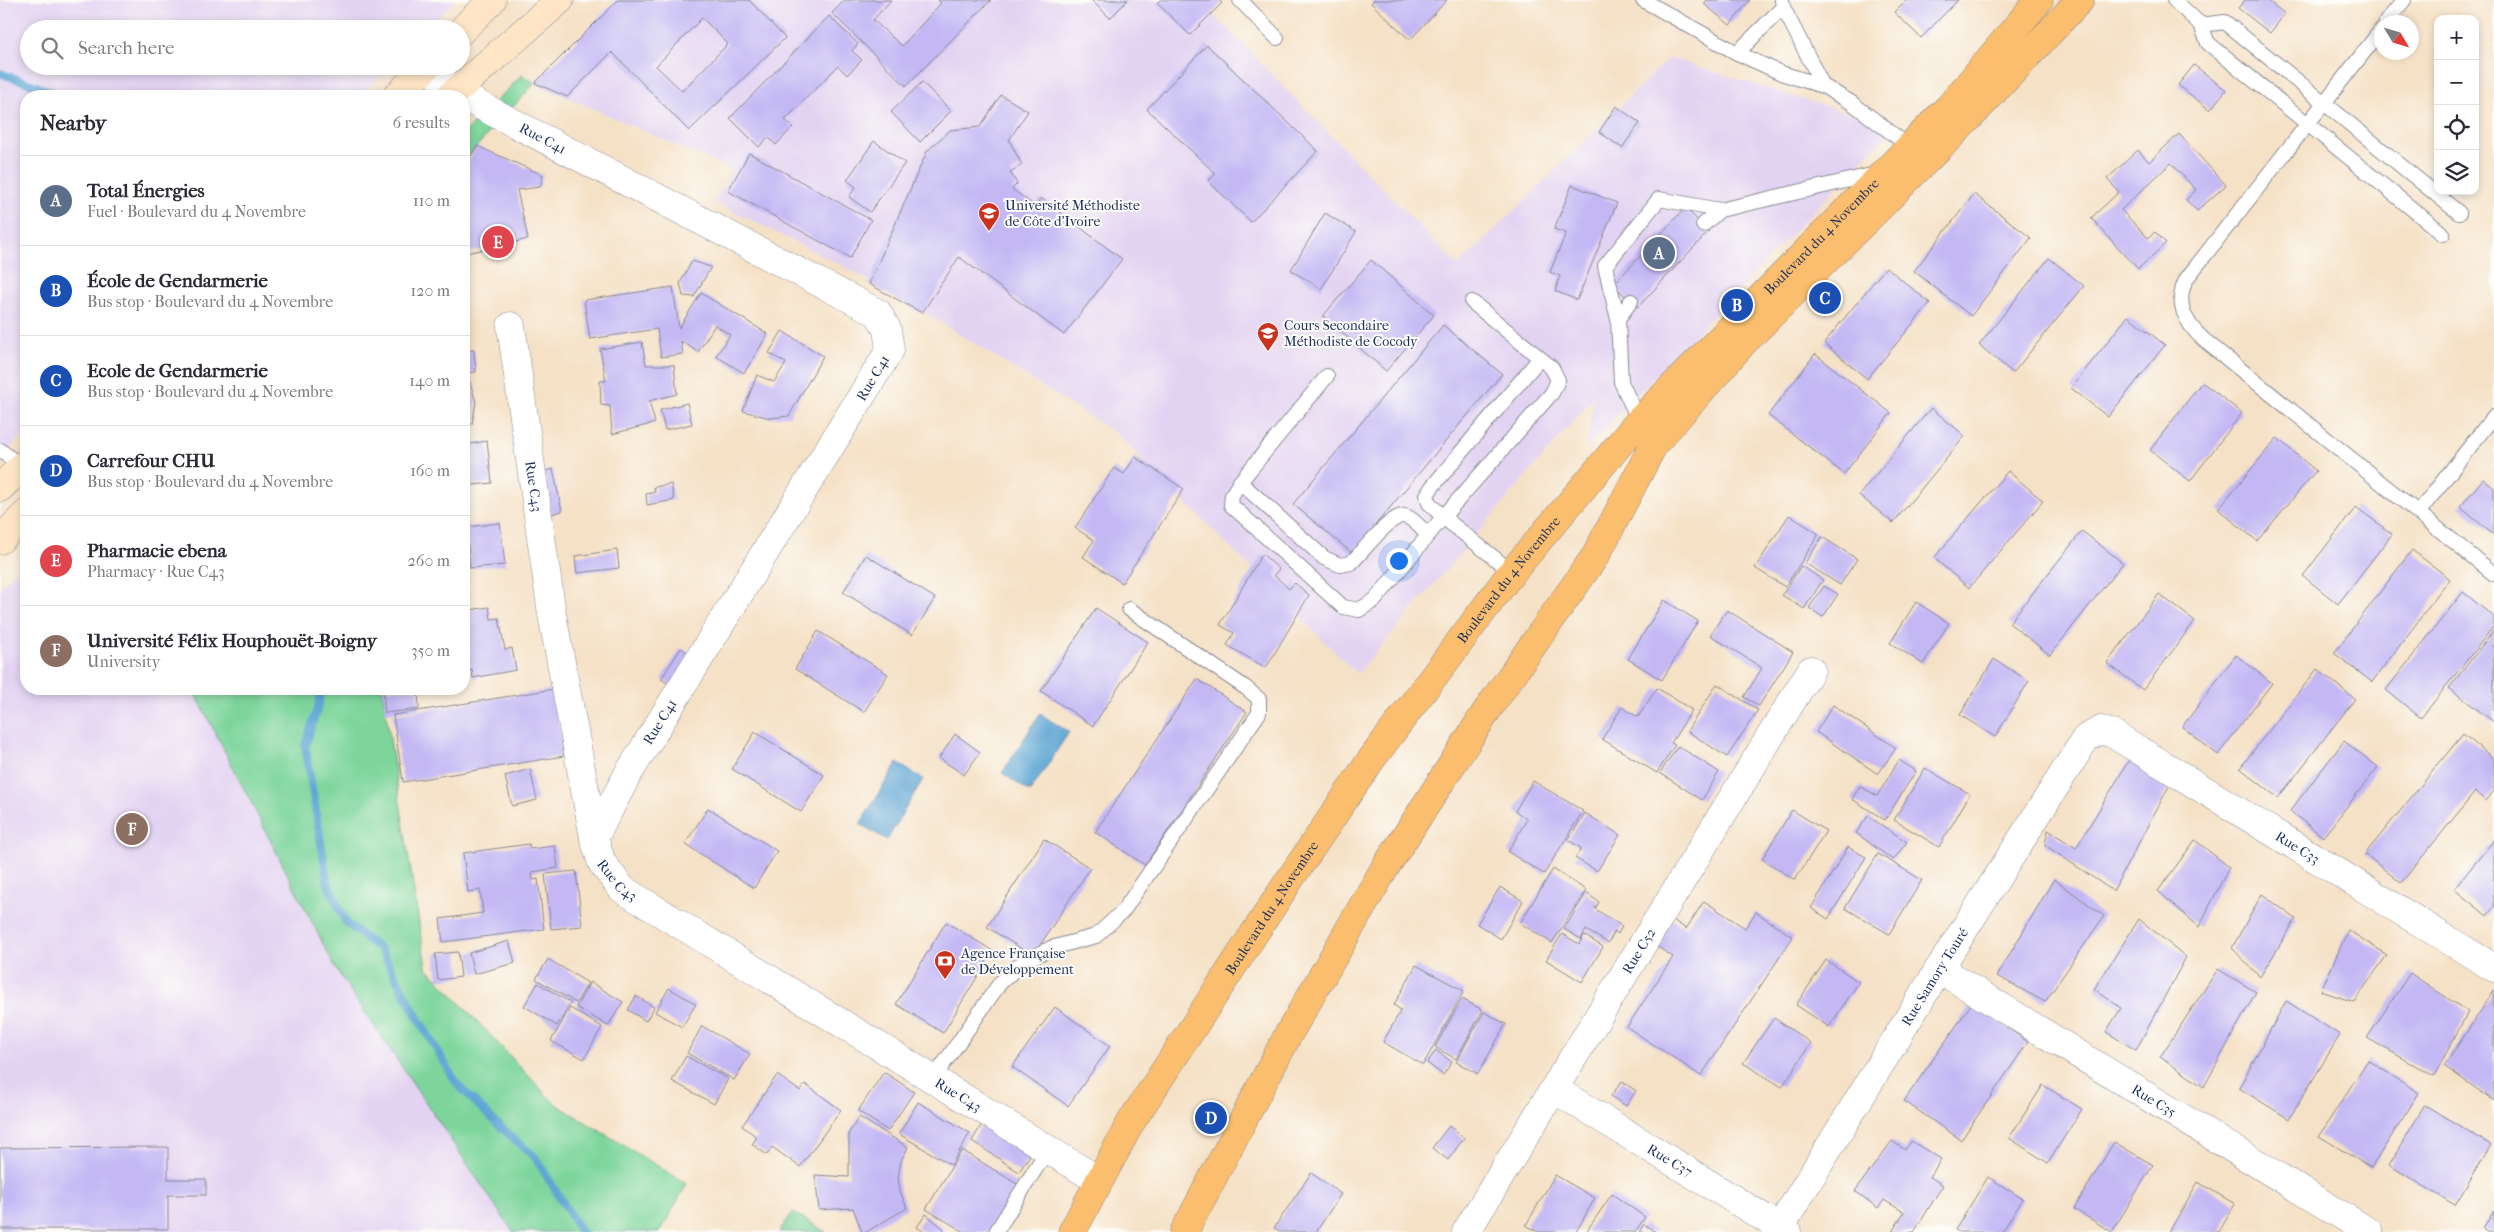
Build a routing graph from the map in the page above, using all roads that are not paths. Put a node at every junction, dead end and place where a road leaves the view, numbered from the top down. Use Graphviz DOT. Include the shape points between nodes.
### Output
graph roads {
  1 [pos="492,0"];
  2 [pos="560,0"];
  3 [pos="1240,0"];
  4 [pos="1643,0"];
  5 [pos="2039,0"];
  6 [pos="2080,0"];
  7 [pos="2174,0"];
  8 [pos="2404,0"];
  9 [pos="1782,4"];
  10 [pos="2392,15"];
  11 [pos="470,22"];
  12 [pos="2201,25"];
  13 [pos="1277,38"];
  14 [pos="2374,39"];
  15 [pos="1738,53"];
  16 [pos="418,75"];
  17 [pos="435,75"];
  18 [pos="1823,86"];
  19 [pos="403,90"];
  20 [pos="451,90"];
  21 [pos="464,90"];
  22 [pos="470,102"];
  23 [pos="2324,103"];
  24 [pos="2307,124"];
  25 [pos="1910,147"];
  26 [pos="1887,172"];
  27 [pos="1720,210"];
  28 [pos="2459,213"];
  29 [pos="1702,225"];
  30 [pos="2443,234"];
  31 [pos="1631,301"];
  32 [pos="1472,302"];
  33 [pos="1618,319"];
  34 [pos="511,326"];
  35 [pos="1540,358"];
  36 [pos="1326,376"];
  37 [pos="2494,416"];
  38 [pos="1639,421"];
  39 [pos="0,450"];
  40 [pos="20,462"];
  41 [pos="20,469"];
  42 [pos="1240,482"];
  43 [pos="0,488"];
  44 [pos="2418,513"];
  45 [pos="1443,517"];
  46 [pos="20,520"];
  47 [pos="1428,535"];
  48 [pos="0,540"];
  49 [pos="1512,572"];
  50 [pos="2494,574"];
  51 [pos="1129,609"];
  52 [pos="1811,670"];
  53 [pos="2101,730"];
  54 [pos="594,838"];
  55 [pos="2494,968"];
  56 [pos="1939,969"];
  57 [pos="933,1079"];
  58 [pos="1554,1089"];
  59 [pos="1048,1149"];
  60 [pos="1098,1180"];
  61 [pos="1781,1231"];
  62 [pos="996,1232"];
  63 [pos="1072,1232"];
  64 [pos="1184,1232"];
  65 [pos="1466,1232"];
  66 [pos="2369,1232"];
  1 -- 11 [label="street"];
  2 -- 21 [label="street"];
  3 -- 13 [label="lane"];
  4 -- 15 [label="lane"];
  5 -- 25 [label="main road, Boulevard du 4 Novembre"];
  6 -- 64 [label="main road, Boulevard du 4 Novembre" via="1968,119 1745,341 1654,444 1596,555 1488,709 1383,871 1288,1036"];
  7 -- 12 [label="lane"];
  8 -- 10 [label="lane"];
  9 -- 15 [label="lane"];
  9 -- 18 [label="lane"];
  12 -- 23 [label="lane" via="2224,22"];
  12 -- 24 [label="lane" via="2208,43"];
  14 -- 23 [label="lane"];
  15 -- 18 [label="lane" via="1781,73"];
  16 -- 19 [label="street"];
  17 -- 20 [label="street, Rue C41"];
  18 -- 25 [label="lane" via="1852,103"];
  22 -- 54 [label="street, Rue C41" via="878,313 887,329 890,350 628,774"];
  23 -- 24 [label="lane"];
  23 -- 28 [label="lane"];
  24 -- 30 [label="lane"];
  24 -- 44 [label="lane" via="2187,278 2181,289 2184,316 2204,340"];
  25 -- 26 [label="main road, Boulevard du 4 Novembre"];
  26 -- 27 [label="lane"];
  26 -- 38 [label="main road, Boulevard du 4 Novembre"];
  27 -- 29 [label="lane"];
  27 -- 33 [label="lane" via="1660,199 1605,266"];
  31 -- 33 [label="lane"];
  32 -- 35 [label="lane"];
  33 -- 38 [label="lane" via="1621,382"];
  34 -- 54 [label="street, Rue C43" via="552,614"];
  35 -- 45 [label="lane" via="1427,495 1429,503"];
  35 -- 45 [label="lane" via="1552,368 1558,380 1552,393"];
  36 -- 42 [label="lane"];
  37 -- 44 [label="lane"];
  38 -- 49 [label="main road, Boulevard du 4 Novembre"];
  39 -- 40 [label="lane"];
  41 -- 43 [label="street"];
  42 -- 47 [label="lane" via="1324,558 1340,565 1351,563 1392,519 1404,516"];
  42 -- 47 [label="lane" via="1232,494 1231,505 1342,607 1351,610 1359,610 1375,600"];
  44 -- 50 [label="lane"];
  45 -- 47 [label="lane"];
  45 -- 49 [label="lane"];
  46 -- 48 [label="street"];
  49 -- 60 [label="main road, Boulevard du 4 Novembre" via="1371,760 1317,839 1131,1122"];
  51 -- 57 [label="lane" via="1246,688 1259,699 1259,713 1123,911 1096,936 1051,948 1023,962 1006,978"];
  52 -- 58 [label="street, Rue C52"];
  53 -- 55 [label="street, Rue C33" via="2113,734"];
  53 -- 56 [label="street, Rue Samory Touré" via="2086,738"];
  54 -- 57 [label="street, Rue C43" via="602,863 622,889"];
  56 -- 61 [label="street, Rue Samory Touré"];
  56 -- 66 [label="street, Rue C35"];
  57 -- 59 [label="street, Rue C43"];
  58 -- 61 [label="street, Rue C37"];
  58 -- 65 [label="street, Rue C52"];
  59 -- 60 [label="street, Rue C43"];
  59 -- 62 [label="lane"];
  60 -- 63 [label="main road, Boulevard du 4 Novembre"];
}
